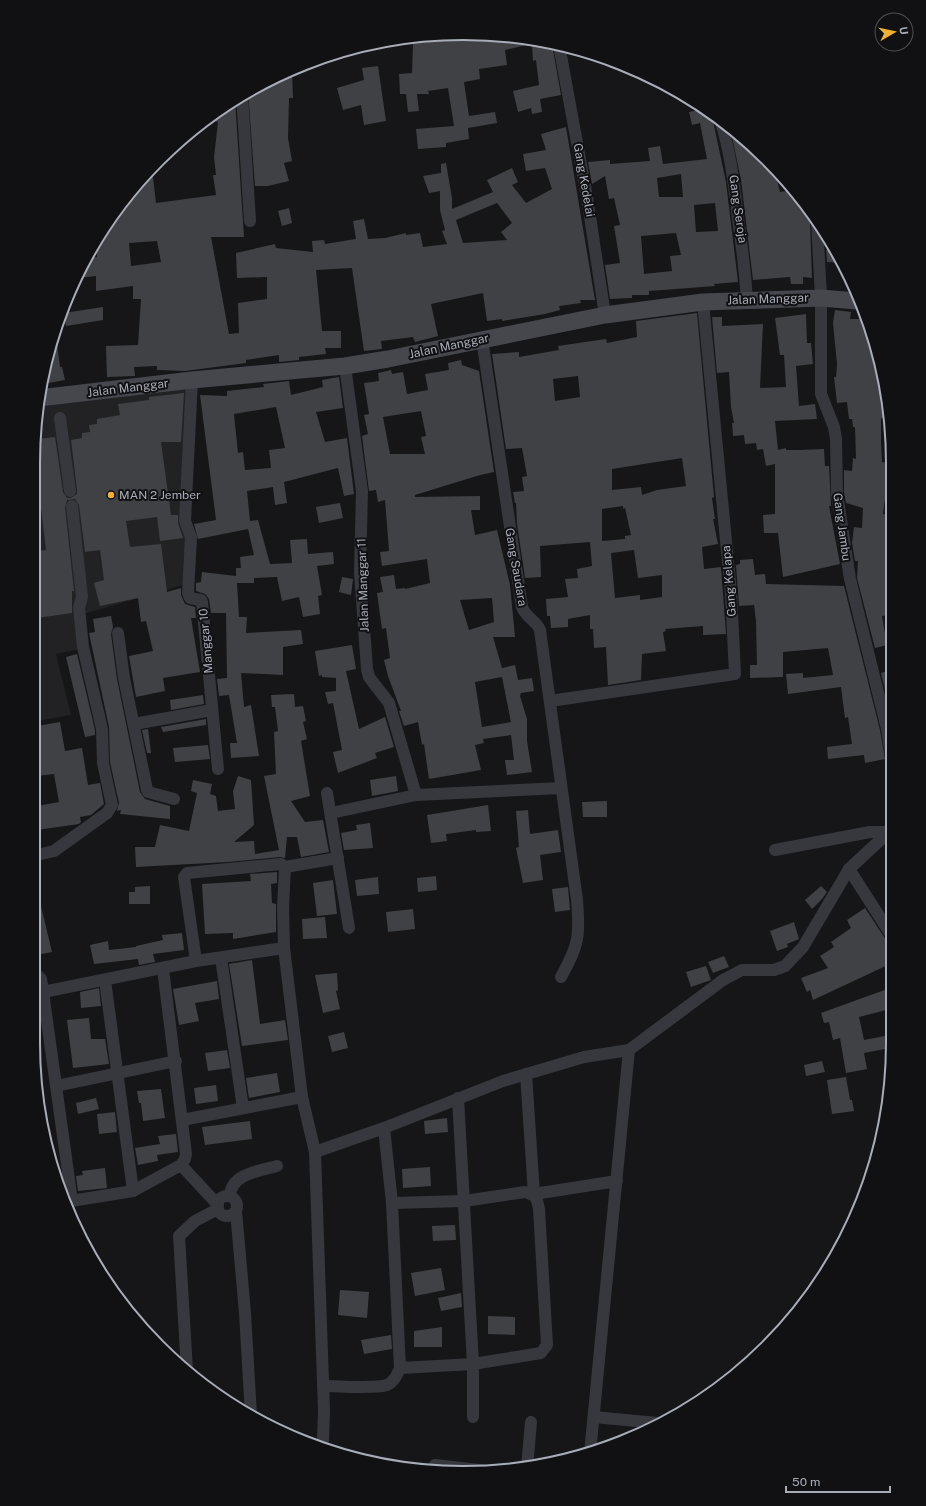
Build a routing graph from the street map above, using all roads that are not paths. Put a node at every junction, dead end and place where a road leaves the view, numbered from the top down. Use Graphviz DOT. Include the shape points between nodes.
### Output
graph roads {
  1 [pos="560,51"];
  2 [pos="242,103"];
  3 [pos="723,129"];
  4 [pos="250,220"];
  5 [pos="818,232"];
  6 [pos="821,298"];
  7 [pos="747,299"];
  8 [pos="854,301"];
  9 [pos="703,302"];
  10 [pos="605,314"];
  11 [pos="482,339"];
  12 [pos="345,366"];
  13 [pos="192,380"];
  14 [pos="46,397"];
  15 [pos="60,418"];
  16 [pos="70,491"];
  17 [pos="72,506"];
  18 [pos="118,633"];
  19 [pos="550,701"];
  20 [pos="212,710"];
  21 [pos="134,724"];
  22 [pos="886,725"];
  23 [pos="218,769"];
  24 [pos="561,788"];
  25 [pos="327,793"];
  26 [pos="416,795"];
  27 [pos="174,799"];
  28 [pos="331,813"];
  29 [pos="886,832"];
  30 [pos="886,836"];
  31 [pos="775,850"];
  32 [pos="40,854"];
  33 [pos="338,858"];
  34 [pos="285,867"];
  35 [pos="852,873"];
  36 [pos="886,927"];
  37 [pos="349,928"];
  38 [pos="284,948"];
  39 [pos="221,958"];
  40 [pos="196,961"];
  41 [pos="163,969"];
  42 [pos="561,977"];
  43 [pos="40,978"];
  44 [pos="105,980"];
  45 [pos="43,992"];
  46 [pos="629,1050"];
  47 [pos="176,1061"];
  48 [pos="117,1074"];
  49 [pos="526,1074"];
  50 [pos="56,1086"];
  51 [pos="302,1097"];
  52 [pos="458,1098"];
  53 [pos="243,1108"];
  54 [pos="182,1120"];
  55 [pos="384,1128"];
  56 [pos="314,1146"];
  57 [pos="183,1162"];
  58 [pos="277,1166"];
  59 [pos="617,1181"];
  60 [pos="133,1191"];
  61 [pos="67,1192"];
  62 [pos="534,1194"];
  63 [pos="230,1196"];
  64 [pos="464,1201"];
  65 [pos="71,1202"];
  66 [pos="392,1203"];
  67 [pos="218,1207"];
  68 [pos="236,1211"];
  69 [pos="187,1363"];
  70 [pos="473,1364"];
  71 [pos="400,1368"];
  72 [pos="324,1386"];
  73 [pos="247,1407"];
  74 [pos="473,1417"];
  75 [pos="594,1417"];
  76 [pos="531,1422"];
  77 [pos="649,1422"];
  78 [pos="322,1442"];
  79 [pos="591,1446"];
  80 [pos="528,1461"];
  1 -- 10 [label="street, Gang Kedelai"];
  2 -- 4 [label="street"];
  3 -- 7 [label="street, Gang Seroja" via="734,177"];
  5 -- 6 [label="street, Gang Jambu"];
  6 -- 7 [label="main road, Jalan Manggar"];
  6 -- 8 [label="main road, Jalan Manggar"];
  6 -- 22 [label="street, Gang Jambu" via="821,394 836,439 837,494 850,579"];
  7 -- 9 [label="main road, Jalan Manggar"];
  9 -- 10 [label="main road, Jalan Manggar"];
  9 -- 19 [label="street, Gang Kelapa" via="731,593 735,674"];
  10 -- 11 [label="main road, Jalan Manggar"];
  11 -- 12 [label="main road, Jalan Manggar" via="396,358"];
  11 -- 19 [label="street, Gang Saudara" via="520,596 525,613 540,630"];
  12 -- 13 [label="main road, Jalan Manggar"];
  12 -- 26 [label="street, Jalan Manggar 11" via="362,491 360,573 367,669 369,677 389,704"];
  13 -- 14 [label="main road, Jalan Manggar"];
  13 -- 20 [label="street, Manggar 10" via="185,521 191,537 188,593 190,598 202,602"];
  15 -- 16 [label="street"];
  17 -- 32 [label="street" via="82,597 79,608 83,647 102,728 103,763 112,805 107,814 54,851"];
  18 -- 21 [label="street"];
  19 -- 24 [label="street, Gang Saudara"];
  20 -- 21 [label="street"];
  20 -- 23 [label="street, Manggar 10"];
  21 -- 27 [label="street" via="148,792"];
  24 -- 26 [label="street"];
  24 -- 42 [label="street, Gang Saudara" via="579,929 574,953"];
  25 -- 28 [label="street"];
  26 -- 28 [label="street"];
  28 -- 33 [label="street"];
  29 -- 31 [label="street" via="870,832"];
  30 -- 35 [label="street"];
  33 -- 34 [label="street"];
  33 -- 37 [label="street"];
  34 -- 38 [label="street"];
  34 -- 40 [label="street" via="281,864 185,875"];
  35 -- 36 [label="street"];
  35 -- 46 [label="street" via="803,947 785,966 774,970 742,970 722,980"];
  38 -- 39 [label="street"];
  38 -- 51 [label="street"];
  39 -- 40 [label="street"];
  39 -- 53 [label="street"];
  40 -- 41 [label="street"];
  41 -- 44 [label="street"];
  41 -- 47 [label="street"];
  43 -- 45 [label="street"];
  44 -- 45 [label="street"];
  44 -- 48 [label="street"];
  45 -- 50 [label="street"];
  46 -- 49 [label="street" via="584,1057"];
  46 -- 59 [label="street"];
  47 -- 48 [label="street"];
  47 -- 54 [label="street"];
  48 -- 50 [label="street"];
  48 -- 60 [label="street"];
  49 -- 52 [label="street"];
  49 -- 62 [label="street"];
  50 -- 61 [label="street"];
  51 -- 53 [label="street"];
  51 -- 56 [label="street"];
  52 -- 55 [label="street"];
  52 -- 64 [label="street"];
  53 -- 54 [label="street"];
  54 -- 57 [label="street" via="186,1154"];
  55 -- 56 [label="street"];
  55 -- 66 [label="street"];
  56 -- 72 [label="street"];
  57 -- 60 [label="street"];
  57 -- 67 [label="street"];
  58 -- 63 [label="street" via="237,1180 231,1188"];
  59 -- 62 [label="street"];
  59 -- 75 [label="street"];
  60 -- 65 [label="street"];
  62 -- 64 [label="street" via="525,1192"];
  62 -- 70 [label="street" via="539,1209 546,1349 541,1353"];
  63 -- 67 [label="street" via="222,1198"];
  63 -- 68 [label="street" via="237,1202"];
  64 -- 66 [label="street"];
  64 -- 70 [label="street"];
  66 -- 71 [label="street"];
  67 -- 68 [label="street" via="224,1216"];
  67 -- 69 [label="street" via="195,1221 179,1236"];
  68 -- 73 [label="street" via="245,1313"];
  70 -- 71 [label="street"];
  70 -- 74 [label="street"];
  71 -- 72 [label="street" via="396,1378 387,1385"];
  72 -- 78 [label="street"];
  75 -- 77 [label="street"];
  75 -- 79 [label="street"];
  76 -- 80 [label="street"];
}
